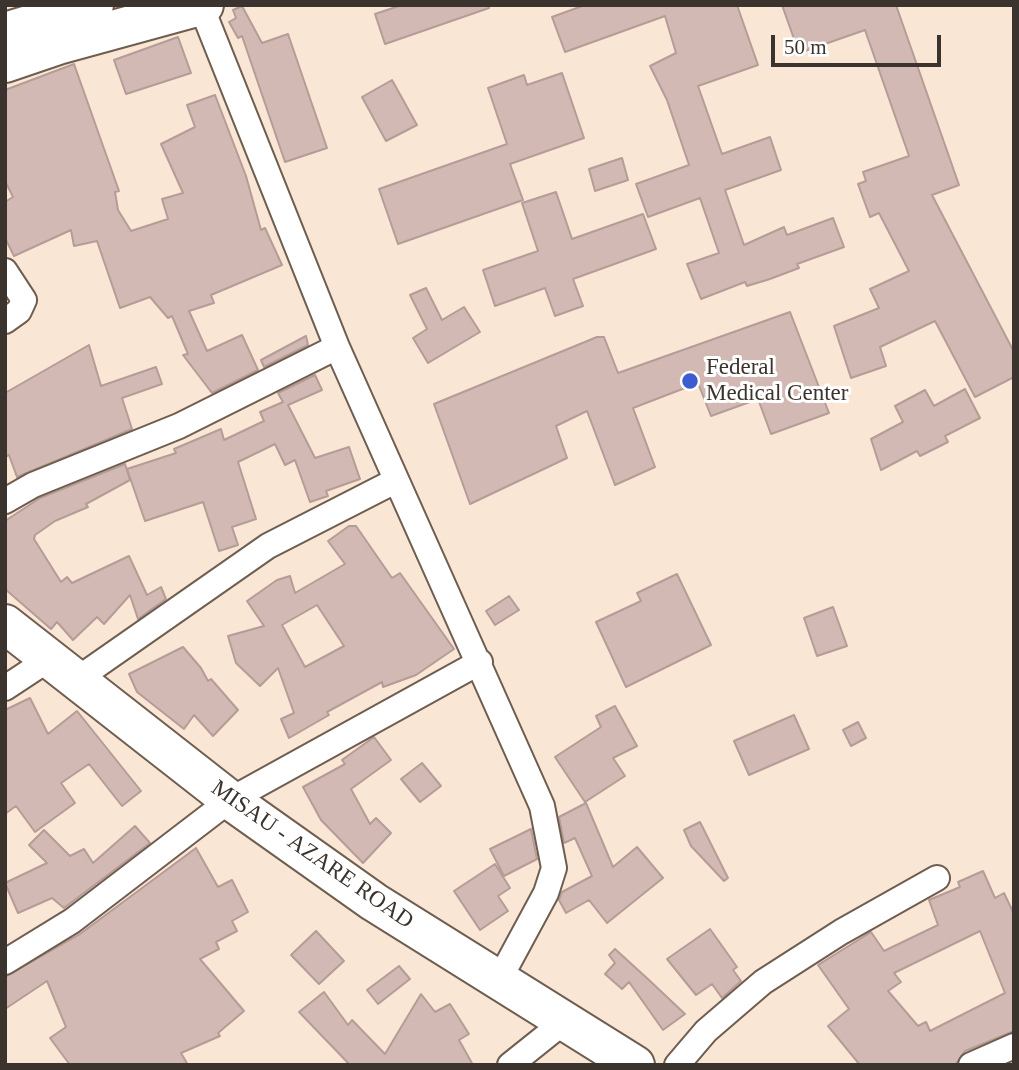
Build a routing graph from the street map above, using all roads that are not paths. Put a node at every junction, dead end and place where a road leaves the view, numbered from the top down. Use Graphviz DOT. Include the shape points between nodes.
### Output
graph roads {
  1 [pos="94,5"];
  2 [pos="202,6"];
  3 [pos="5,32"];
  4 [pos="5,63"];
  5 [pos="5,271"];
  6 [pos="5,321"];
  7 [pos="337,347"];
  8 [pos="395,481"];
  9 [pos="5,501"];
  10 [pos="5,624"];
  11 [pos="480,662"];
  12 [pos="62,669"];
  13 [pos="5,688"];
  14 [pos="230,800"];
  15 [pos="937,878"];
  16 [pos="5,962"];
  17 [pos="499,980"];
  18 [pos="565,1021"];
  19 [pos="1014,1046"];
  20 [pos="510,1065"];
  21 [pos="635,1065"];
  22 [pos="677,1065"];
  23 [pos="971,1065"];
  1 -- 3 [label="main road"];
  2 -- 4 [label="main road"];
  2 -- 7 [label="street"];
  5 -- 6 [label="street" via="24,300 19,311"];
  7 -- 8 [label="street"];
  7 -- 9 [label="street" via="179,426 33,485"];
  8 -- 11 [label="street"];
  8 -- 12 [label="street" via="268,546"];
  10 -- 12 [label="main road, MISAU - AZARE ROAD"];
  11 -- 14 [label="street"];
  11 -- 17 [label="street" via="542,806 554,868 546,893"];
  12 -- 13 [label="street"];
  12 -- 14 [label="main road, MISAU - AZARE ROAD"];
  14 -- 16 [label="street" via="72,921"];
  14 -- 17 [label="main road, MISAU - AZARE ROAD" via="374,902"];
  15 -- 22 [label="street" via="763,982 706,1031"];
  17 -- 18 [label="main road, MISAU - AZARE ROAD"];
  18 -- 20 [label="street"];
  18 -- 21 [label="main road, MISAU - AZARE ROAD"];
  19 -- 23 [label="street"];
}
